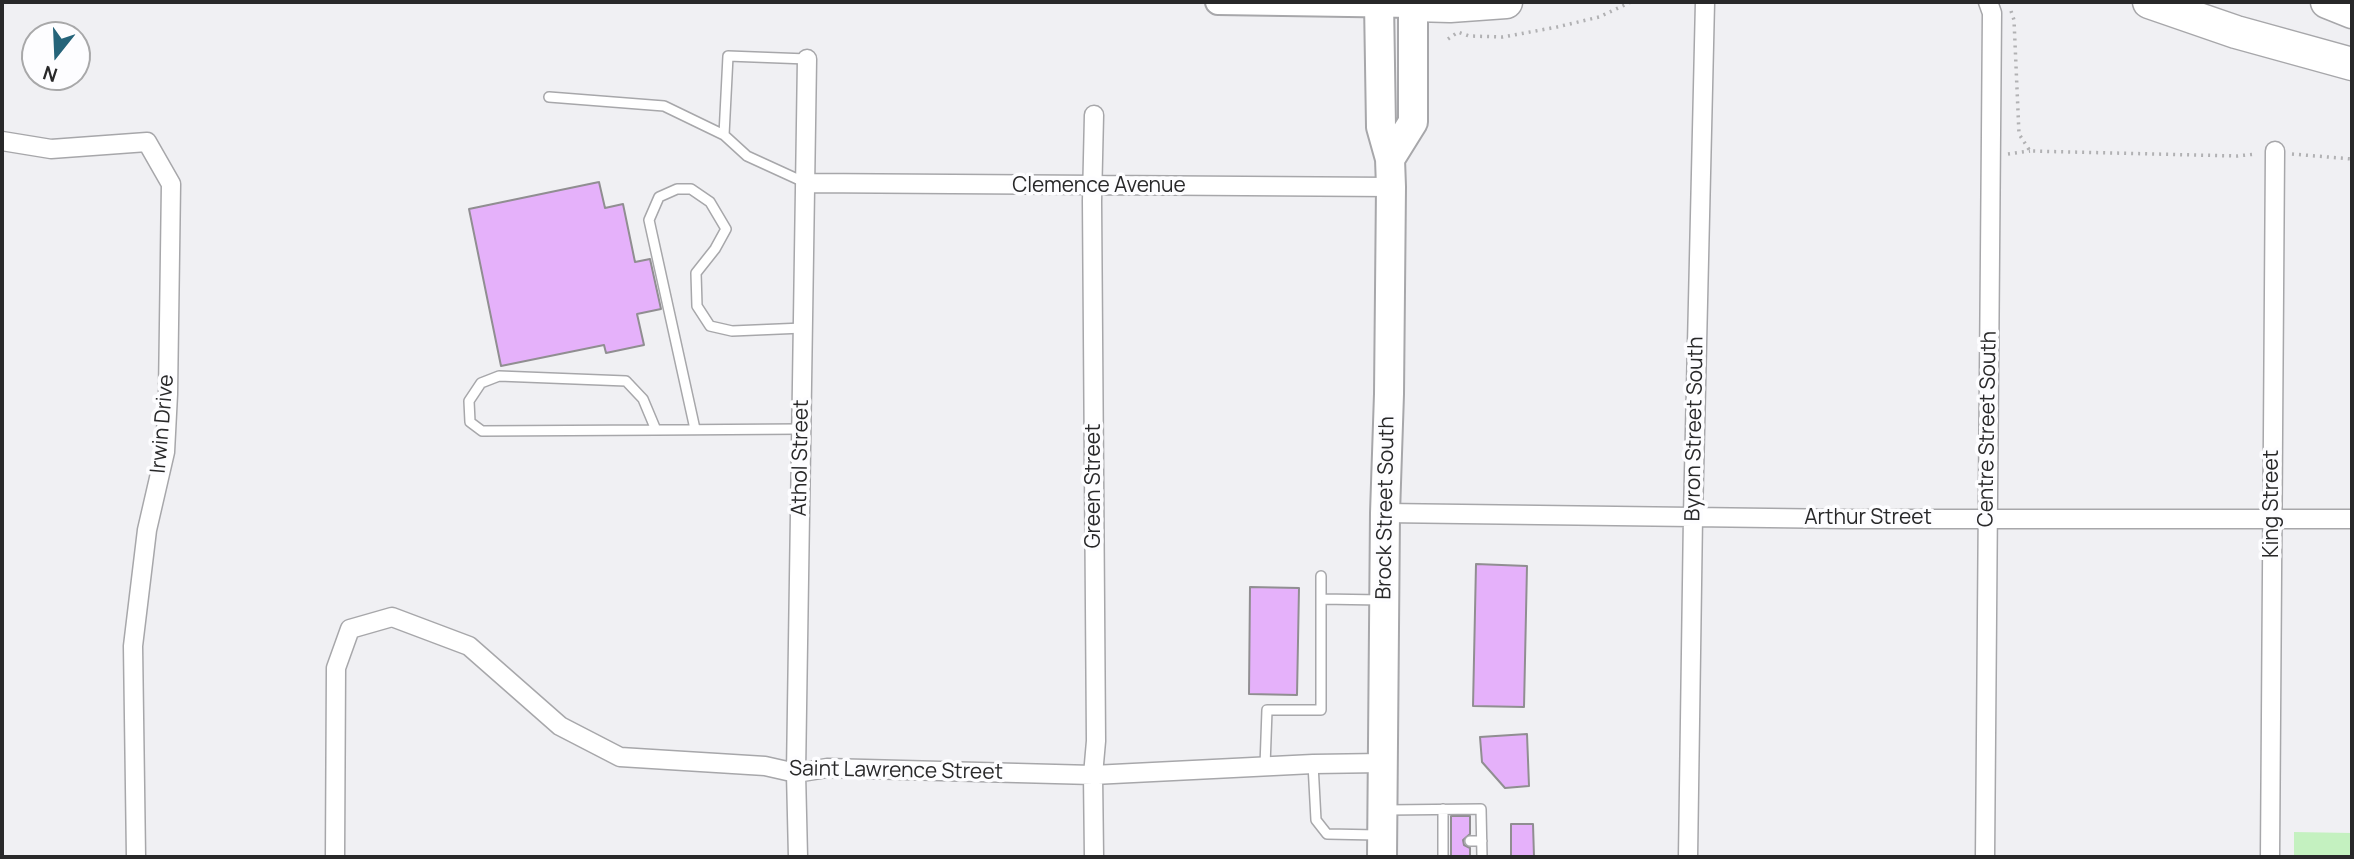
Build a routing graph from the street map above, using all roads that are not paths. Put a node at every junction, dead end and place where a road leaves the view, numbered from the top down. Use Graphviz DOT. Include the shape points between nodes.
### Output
graph roads {
  1 [pos="1218,2"];
  2 [pos="1506,2"];
  3 [pos="1705,2"];
  4 [pos="1988,2"];
  5 [pos="2149,2"];
  6 [pos="2327,2"];
  7 [pos="1379,3"];
  8 [pos="1413,3"];
  9 [pos="2352,12"];
  10 [pos="807,59"];
  11 [pos="2352,64"];
  12 [pos="549,97"];
  13 [pos="1094,114"];
  14 [pos="724,135"];
  15 [pos="2,141"];
  16 [pos="2275,151"];
  17 [pos="1390,159"];
  18 [pos="806,183"];
  19 [pos="1092,186"];
  20 [pos="1391,187"];
  21 [pos="803,328"];
  22 [pos="695,429"];
  23 [pos="801,429"];
  24 [pos="656,430"];
  25 [pos="1385,513"];
  26 [pos="1693,516"];
  27 [pos="1987,518"];
  28 [pos="2272,519"];
  29 [pos="2352,519"];
  30 [pos="1321,576"];
  31 [pos="1321,599"];
  32 [pos="1384,600"];
  33 [pos="1382,763"];
  34 [pos="1313,764"];
  35 [pos="1265,766"];
  36 [pos="796,773"];
  37 [pos="1093,775"];
  38 [pos="1443,809"];
  39 [pos="1382,834"];
  40 [pos="1470,841"];
  41 [pos="1482,841"];
  42 [pos="136,857"];
  43 [pos="335,857"];
  44 [pos="798,857"];
  45 [pos="1094,857"];
  46 [pos="1444,857"];
  47 [pos="1482,857"];
  48 [pos="1688,857"];
  49 [pos="1985,857"];
  50 [pos="2270,857"];
  1 -- 7 [label="main road"];
  2 -- 8 [label="highway"];
  3 -- 26 [label="street, Byron Street South"];
  4 -- 27 [label="street, Centre Street South" via="1992,13"];
  5 -- 11 [label="highway"];
  6 -- 9 [label="highway"];
  7 -- 8 [label="main road"];
  7 -- 17 [label="main road, Brock Street South" via="1381,127"];
  8 -- 17 [label="main road" via="1413,122"];
  10 -- 14 [label="lane" via="728,56"];
  10 -- 18 [label="street, Athol Street"];
  12 -- 14 [label="lane" via="664,106"];
  13 -- 19 [label="street, Green Street"];
  14 -- 18 [label="lane" via="747,156"];
  15 -- 42 [label="street, Irwin Drive" via="51,149 147,142 172,184 165,452 146,530 133,646"];
  16 -- 28 [label="street, King Street"];
  17 -- 20 [label="main road, Brock Street South"];
  18 -- 19 [label="street, Clemence Avenue"];
  18 -- 21 [label="street, Athol Street"];
  19 -- 20 [label="street, Clemence Avenue"];
  19 -- 37 [label="street, Green Street"];
  20 -- 25 [label="main road, Brock Street South"];
  21 -- 22 [label="lane" via="732,331 710,326 697,306 695,273 726,229 710,202 691,189 659,197 649,220"];
  21 -- 23 [label="street, Athol Street"];
  22 -- 23 [label="lane"];
  22 -- 24 [label="lane"];
  23 -- 36 [label="street, Athol Street"];
  24 -- 24 [label="lane" via="482,431 470,422 469,401 481,383 499,376 626,381 643,399"];
  25 -- 26 [label="street, Arthur Street"];
  25 -- 32 [label="main road, Brock Street South"];
  26 -- 27 [label="street, Arthur Street"];
  26 -- 48 [label="street, Byron Street South"];
  27 -- 28 [label="street, Arthur Street"];
  27 -- 49 [label="street, Centre Street South"];
  28 -- 29 [label="street, Arthur Street"];
  28 -- 50 [label="street, King Street"];
  30 -- 31 [label="lane"];
  31 -- 32 [label="lane"];
  31 -- 35 [label="lane" via="1321,710 1268,710"];
  32 -- 33 [label="main road, Brock Street South"];
  33 -- 34 [label="street, Saint Lawrence Street"];
  33 -- 39 [label="main road, Brock Street South"];
  34 -- 35 [label="street, Saint Lawrence Street"];
  34 -- 39 [label="lane" via="1316,820 1327,834"];
  35 -- 37 [label="street, Saint Lawrence Street"];
  36 -- 37 [label="street, Saint Lawrence Street" via="827,768"];
  36 -- 43 [label="street, Saint Lawrence Street" via="765,766 620,757 560,726 469,646 392,617 350,629 336,668"];
  36 -- 44 [label="street, Athol Street"];
  37 -- 45 [label="street, Green Street"];
  38 -- 39 [label="lane"];
  38 -- 41 [label="lane" via="1481,809"];
  38 -- 46 [label="lane"];
  40 -- 41 [label="lane"];
  41 -- 47 [label="lane"];
}
